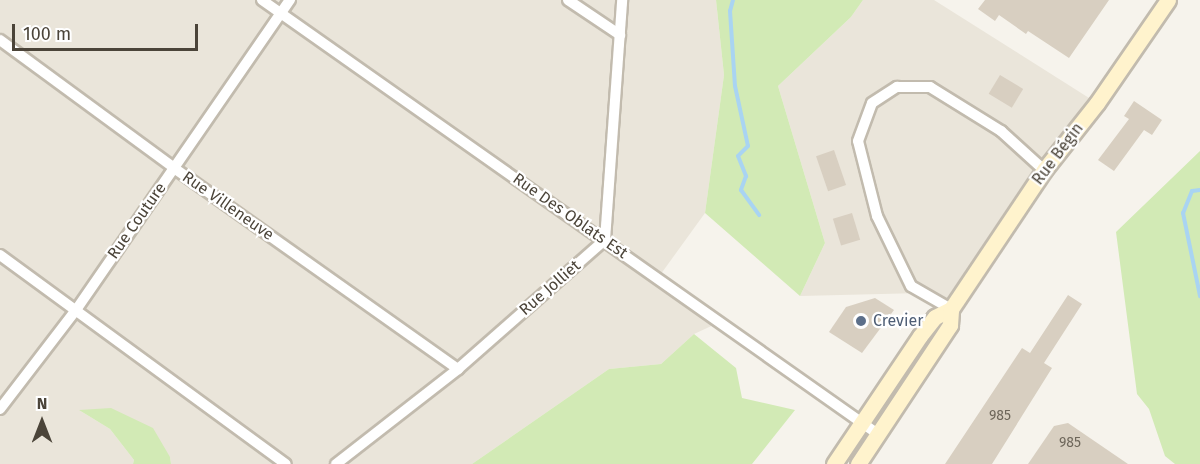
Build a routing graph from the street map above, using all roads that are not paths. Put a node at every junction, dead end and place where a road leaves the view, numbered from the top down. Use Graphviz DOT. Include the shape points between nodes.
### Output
graph roads {
  1 [pos="262,0"];
  2 [pos="290,0"];
  3 [pos="568,0"];
  4 [pos="622,0"];
  5 [pos="1168,0"];
  6 [pos="281,13"];
  7 [pos="620,35"];
  8 [pos="0,40"];
  9 [pos="174,168"];
  10 [pos="1044,170"];
  11 [pos="605,240"];
  12 [pos="0,255"];
  13 [pos="951,309"];
  14 [pos="76,310"];
  15 [pos="458,369"];
  16 [pos="0,409"];
  17 [pos="862,422"];
  18 [pos="878,434"];
  19 [pos="286,464"];
  20 [pos="336,464"];
  21 [pos="834,464"];
  22 [pos="858,464"];
  1 -- 6 [label="street, Rue Des Oblats Est"];
  2 -- 6 [label="street, Rue Couture"];
  3 -- 7 [label="street"];
  4 -- 7 [label="street"];
  5 -- 10 [label="street, Rue Bégin" via="1097,103"];
  6 -- 9 [label="street, Rue Couture"];
  6 -- 11 [label="street, Rue Des Oblats Est"];
  7 -- 11 [label="street"];
  8 -- 9 [label="street, Rue Villeneuve"];
  9 -- 14 [label="street, Rue Couture"];
  9 -- 15 [label="street, Rue Villeneuve"];
  10 -- 13 [label="street, Rue Bégin"];
  10 -- 13 [label="street" via="1000,131 930,87 897,87 873,103 858,141 877,216 911,286"];
  11 -- 15 [label="street, Rue Jolliet"];
  11 -- 17 [label="street, Rue Des Oblats Est"];
  12 -- 14 [label="street"];
  13 -- 17 [label="street, Rue Bégin" via="935,317 920,336"];
  13 -- 18 [label="street, Rue Bégin" via="951,325"];
  14 -- 16 [label="street, Rue Couture"];
  14 -- 19 [label="street"];
  15 -- 20 [label="street, Rue Jolliet"];
  17 -- 18 [label="street, Rue Des Oblats Est"];
  17 -- 21 [label="street, Rue Bégin"];
  18 -- 22 [label="street, Rue Bégin"];
}
